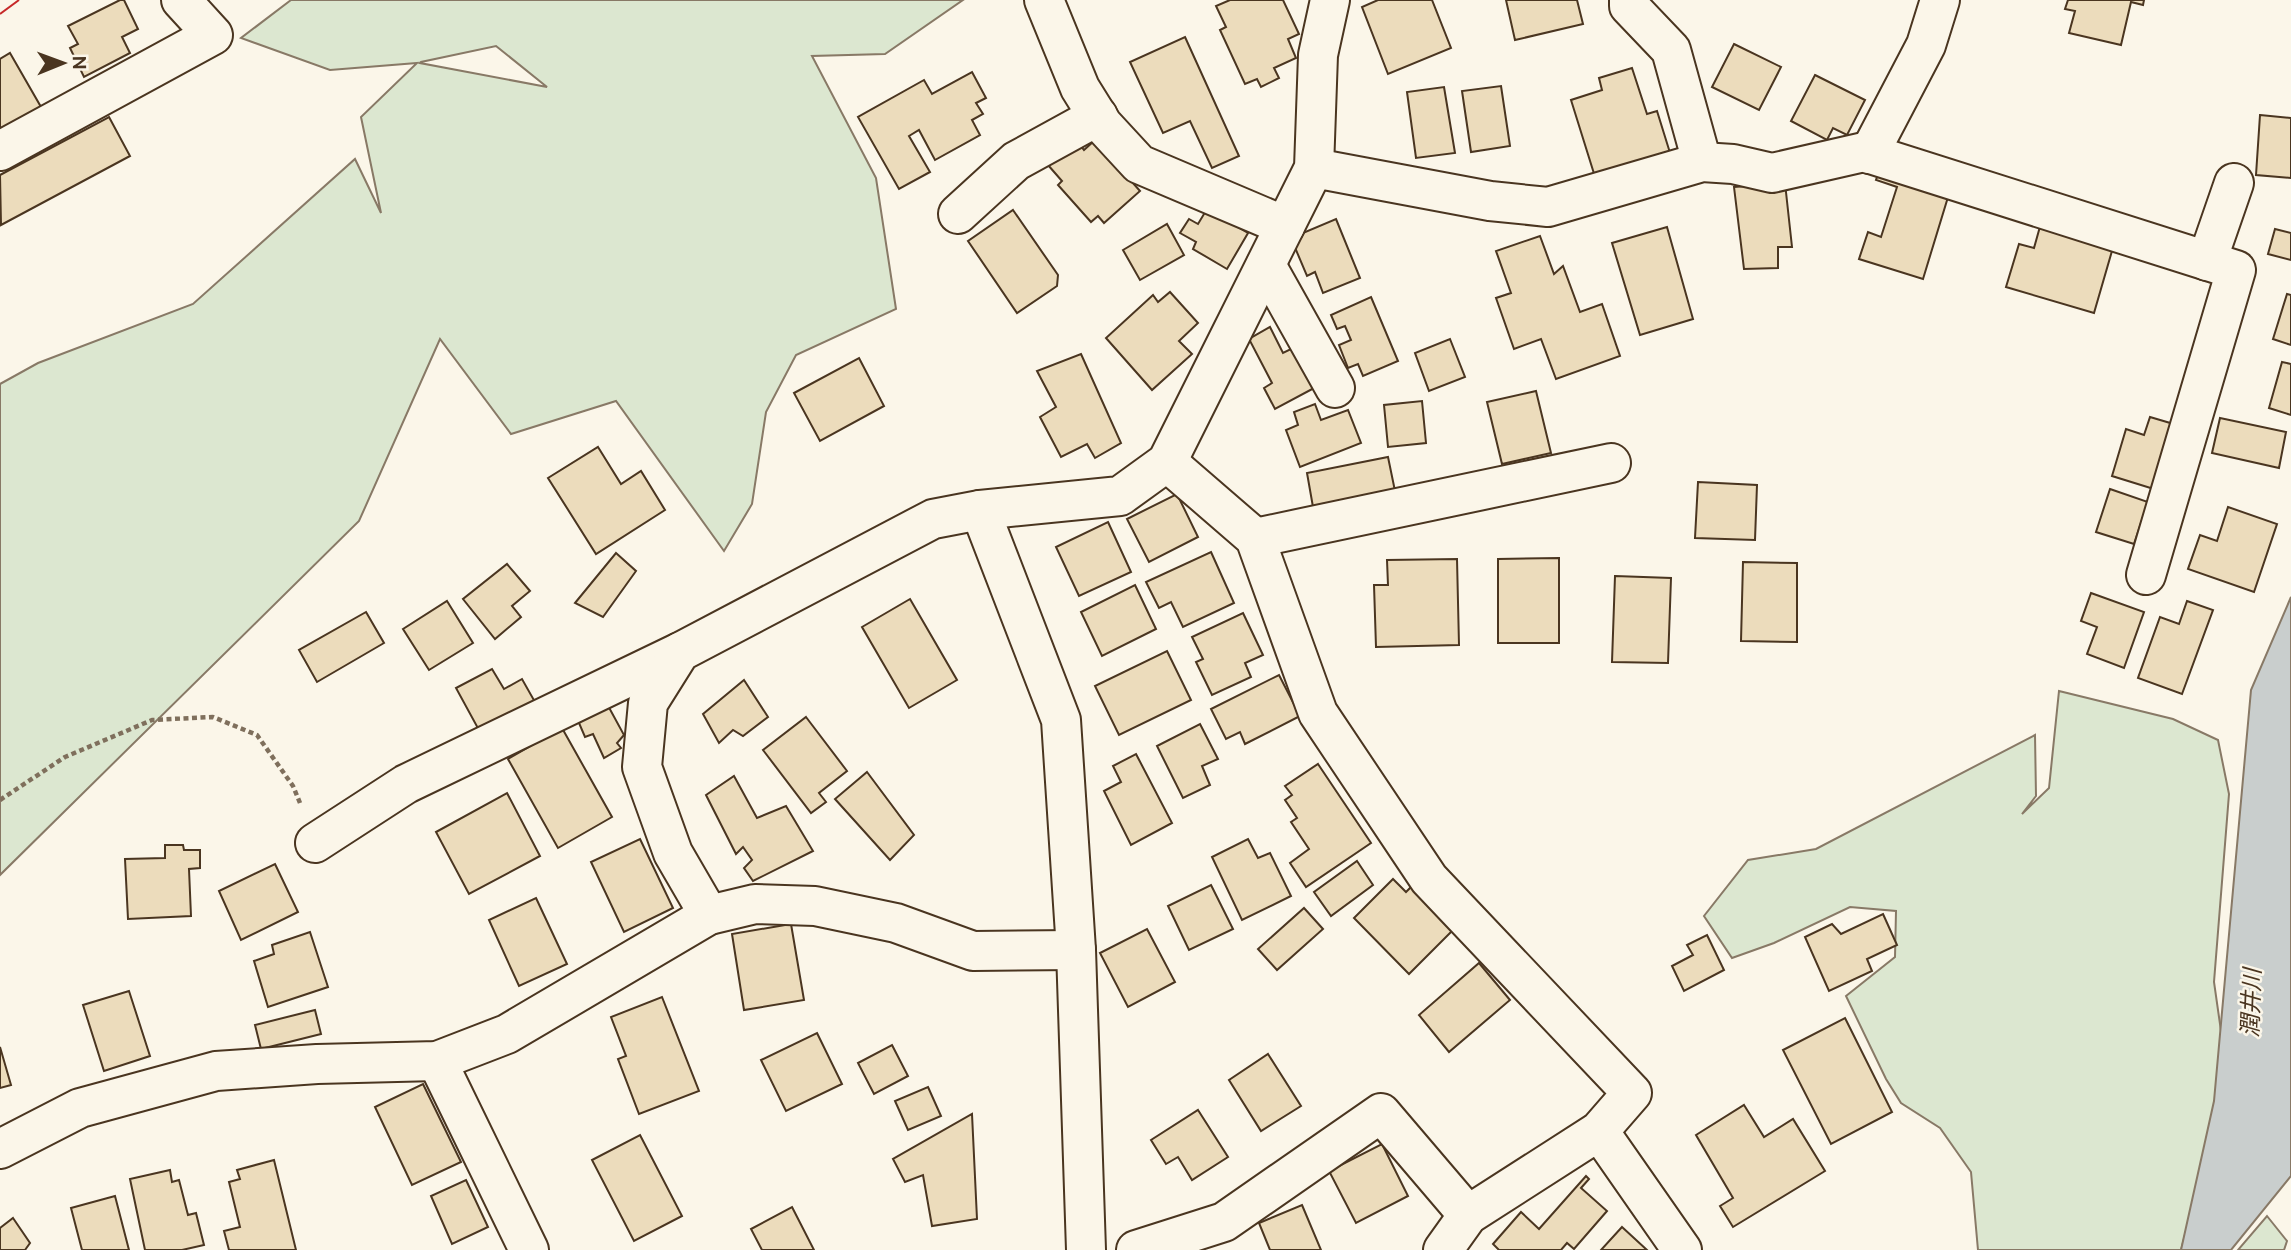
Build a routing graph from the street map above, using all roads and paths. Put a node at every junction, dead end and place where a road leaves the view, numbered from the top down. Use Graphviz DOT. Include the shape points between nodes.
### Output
graph roads {
  1 [pos="181,0"];
  2 [pos="1044,0"];
  3 [pos="1330,0"];
  4 [pos="1629,0"];
  5 [pos="1940,0"];
  6 [pos="1098,116"];
  7 [pos="0,151"];
  8 [pos="1870,154"];
  9 [pos="1702,162"];
  10 [pos="1314,168"];
  11 [pos="2234,183"];
  12 [pos="958,214"];
  13 [pos="1285,226"];
  14 [pos="2207,261"];
  15 [pos="1266,265"];
  16 [pos="1335,388"];
  17 [pos="1167,462"];
  18 [pos="1611,463"];
  19 [pos="980,510"];
  20 [pos="1255,538"];
  21 [pos="2146,575"];
  22 [pos="680,652"];
  23 [pos="0,800"];
  24 [pos="315,843"];
  25 [pos="709,915"];
  26 [pos="1076,950"];
  27 [pos="437,1061"];
  28 [pos="1599,1131"];
  29 [pos="0,1149"];
  30 [pos="1468,1215"];
  31 [pos="529,1250"];
  32 [pos="1086,1250"];
  33 [pos="1136,1250"];
  34 [pos="1443,1250"];
  35 [pos="1682,1250"];
  1 -- 7 [label="street" via="213,36"];
  2 -- 6 [label="street" via="1080,88"];
  3 -- 10 [label="street" via="1318,55"];
  4 -- 9 [label="street" via="1629,6 1671,50"];
  5 -- 8 [label="street" via="1926,45"];
  6 -- 12 [label="street" via="1016,161"];
  6 -- 13 [label="street" via="1139,164"];
  8 -- 9 [label="street" via="1772,173"];
  8 -- 14 [label="street"];
  9 -- 10 [label="street" via="1548,207 1490,201"];
  10 -- 13 [label="street"];
  11 -- 14 [label="street"];
  13 -- 15 [label="street"];
  14 -- 21 [label="street" via="2236,270"];
  15 -- 16 [label="street"];
  15 -- 17 [label="street"];
  17 -- 19 [label="street" via="1120,496"];
  17 -- 20 [label="street"];
  18 -- 20 [label="street"];
  19 -- 22 [label="street" via="933,519"];
  19 -- 26 [label="street" via="1061,720"];
  20 -- 28 [label="street" via="1318,713 1429,879 1632,1093"];
  22 -- 24 [label="street" via="406,784"];
  22 -- 25 [label="street" via="648,703 642,767 673,853"];
  23 -- 24 [label="path" via="65,757 152,720 213,717 257,735 293,786"];
  25 -- 26 [label="street" via="755,904 815,906 896,922 973,951"];
  25 -- 27 [label="street" via="507,1034"];
  26 -- 32 [label="street"];
  27 -- 29 [label="street" via="216,1072 80,1108"];
  27 -- 31 [label="street"];
  28 -- 30 [label="street"];
  28 -- 35 [label="street"];
  30 -- 33 [label="street" via="1381,1113 1224,1222"];
  30 -- 34 [label="street"];
}
